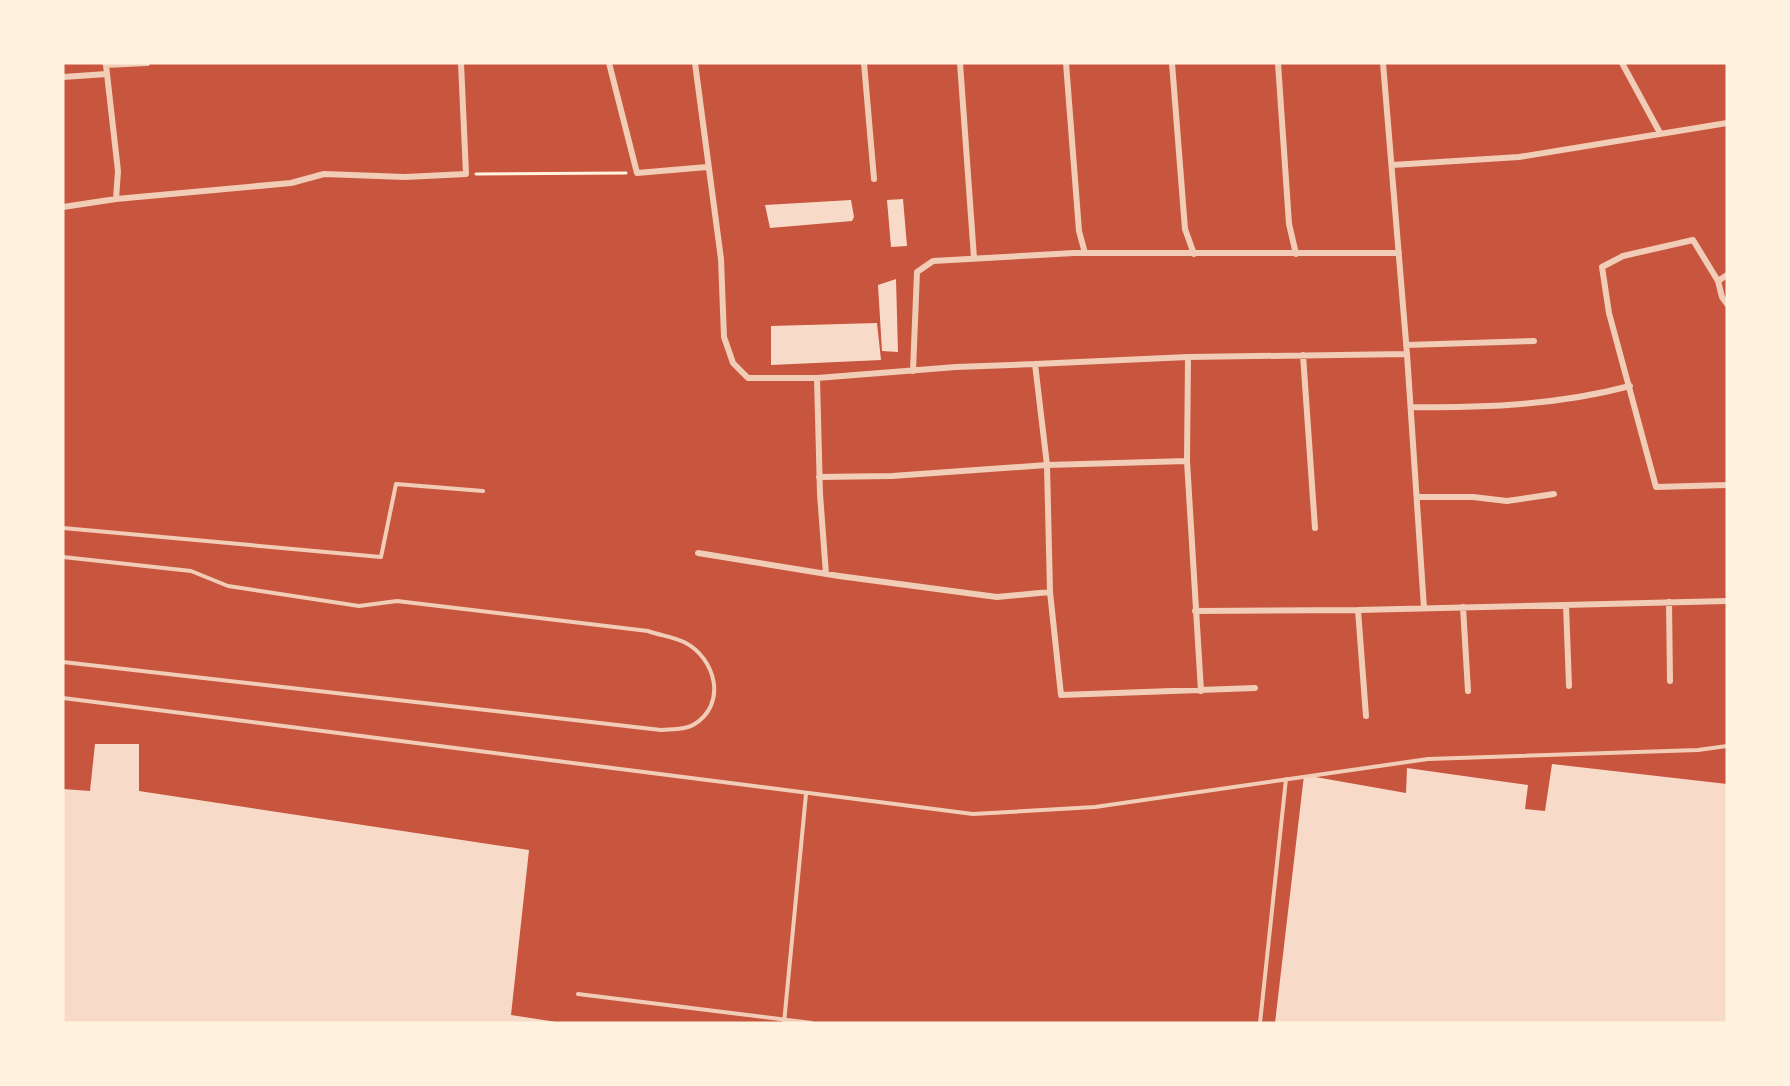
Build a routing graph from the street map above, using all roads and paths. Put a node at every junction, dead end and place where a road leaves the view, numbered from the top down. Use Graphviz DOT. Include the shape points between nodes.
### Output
graph roads {
  1 [pos="147,63"];
  2 [pos="461,63"];
  3 [pos="609,63"];
  4 [pos="695,63"];
  5 [pos="864,63"];
  6 [pos="960,63"];
  7 [pos="1066,63"];
  8 [pos="1172,63"];
  9 [pos="1278,63"];
  10 [pos="1383,63"];
  11 [pos="1622,63"];
  12 [pos="105,64"];
  13 [pos="107,74"];
  14 [pos="63,77"];
  15 [pos="1727,123"];
  16 [pos="1660,133"];
  17 [pos="1392,165"];
  18 [pos="707,167"];
  19 [pos="637,173"];
  20 [pos="466,174"];
  21 [pos="874,179"];
  22 [pos="116,199"];
  23 [pos="63,207"];
  24 [pos="1085,253"];
  25 [pos="1194,254"];
  26 [pos="1296,254"];
  27 [pos="1399,254"];
  28 [pos="974,258"];
  29 [pos="1727,275"];
  30 [pos="1718,281"];
  31 [pos="1727,304"];
  32 [pos="1534,341"];
  33 [pos="1406,345"];
  34 [pos="1407,354"];
  35 [pos="1303,355"];
  36 [pos="1188,357"];
  37 [pos="1035,364"];
  38 [pos="914,371"];
  39 [pos="817,378"];
  40 [pos="1630,386"];
  41 [pos="1411,407"];
  42 [pos="1187,461"];
  43 [pos="1047,465"];
  44 [pos="819,477"];
  45 [pos="1727,486"];
  46 [pos="483,491"];
  47 [pos="1554,494"];
  48 [pos="1416,497"];
  49 [pos="63,528"];
  50 [pos="1315,528"];
  51 [pos="698,553"];
  52 [pos="63,557"];
  53 [pos="826,574"];
  54 [pos="1050,592"];
  55 [pos="1727,601"];
  56 [pos="1669,602"];
  57 [pos="1566,605"];
  58 [pos="1463,607"];
  59 [pos="1424,608"];
  60 [pos="1358,610"];
  61 [pos="1195,611"];
  62 [pos="63,662"];
  63 [pos="1670,681"];
  64 [pos="1569,686"];
  65 [pos="1255,688"];
  66 [pos="1202,691"];
  67 [pos="1468,691"];
  68 [pos="63,698"];
  69 [pos="1366,716"];
  70 [pos="1727,746"];
  71 [pos="1286,779"];
  72 [pos="806,794"];
  73 [pos="578,994"];
  74 [pos="785,1021"];
  75 [pos="812,1023"];
  76 [pos="1260,1023"];
  1 -- 12 [label="street"];
  2 -- 20 [label="street"];
  3 -- 19 [label="street"];
  4 -- 18 [label="street"];
  5 -- 21 [label="street"];
  6 -- 28 [label="street"];
  7 -- 24 [label="street" via="1079,231"];
  8 -- 25 [label="street" via="1185,229"];
  9 -- 26 [label="street" via="1289,224"];
  10 -- 17 [label="street"];
  11 -- 16 [label="street"];
  12 -- 13 [label="street"];
  13 -- 14 [label="street"];
  13 -- 22 [label="street" via="118,171"];
  15 -- 16 [label="street"];
  16 -- 17 [label="street" via="1519,157"];
  17 -- 27 [label="street"];
  18 -- 19 [label="street"];
  18 -- 39 [label="street" via="721,258 724,337 733,363 748,378"];
  19 -- 20 [label="path"];
  20 -- 22 [label="street" via="324,174 291,183"];
  22 -- 23 [label="street"];
  24 -- 25 [label="street"];
  24 -- 28 [label="street"];
  25 -- 26 [label="street"];
  26 -- 27 [label="street"];
  27 -- 33 [label="street"];
  28 -- 38 [label="street" via="933,261 917,272"];
  29 -- 30 [label="street"];
  30 -- 31 [label="street"];
  30 -- 40 [label="street" via="1693,240 1623,256 1602,267 1609,313"];
  32 -- 33 [label="street"];
  33 -- 34 [label="street"];
  34 -- 35 [label="street"];
  34 -- 41 [label="street"];
  35 -- 36 [label="street"];
  35 -- 50 [label="street"];
  36 -- 37 [label="street"];
  36 -- 42 [label="street"];
  37 -- 38 [label="street"];
  37 -- 43 [label="street"];
  38 -- 39 [label="street"];
  39 -- 44 [label="street"];
  40 -- 41 [label="street" via="1573,400 1506,406"];
  40 -- 45 [label="street" via="1656,487"];
  41 -- 48 [label="street"];
  42 -- 43 [label="street"];
  42 -- 61 [label="street"];
  43 -- 44 [label="street"];
  43 -- 54 [label="street"];
  44 -- 53 [label="street"];
  46 -- 49 [label="lane" via="396,484 381,557"];
  47 -- 48 [label="street" via="1507,501"];
  48 -- 59 [label="street"];
  51 -- 53 [label="street"];
  52 -- 62 [label="lane" via="191,571 228,586 359,606 396,601 648,631 684,642 704,659 713,673 716,693 706,714 692,726 661,730"];
  53 -- 54 [label="street" via="997,597"];
  54 -- 66 [label="street" via="1061,695"];
  55 -- 56 [label="street"];
  56 -- 57 [label="street"];
  56 -- 63 [label="street"];
  57 -- 58 [label="street"];
  57 -- 64 [label="street"];
  58 -- 59 [label="street"];
  58 -- 67 [label="street"];
  59 -- 60 [label="street"];
  60 -- 61 [label="street"];
  60 -- 69 [label="street"];
  61 -- 66 [label="street"];
  65 -- 66 [label="street"];
  68 -- 72 [label="lane"];
  70 -- 71 [label="lane" via="1428,759"];
  71 -- 72 [label="lane" via="1095,807 973,814"];
  71 -- 76 [label="lane"];
  72 -- 74 [label="lane"];
  73 -- 74 [label="lane"];
  74 -- 75 [label="lane"];
}
